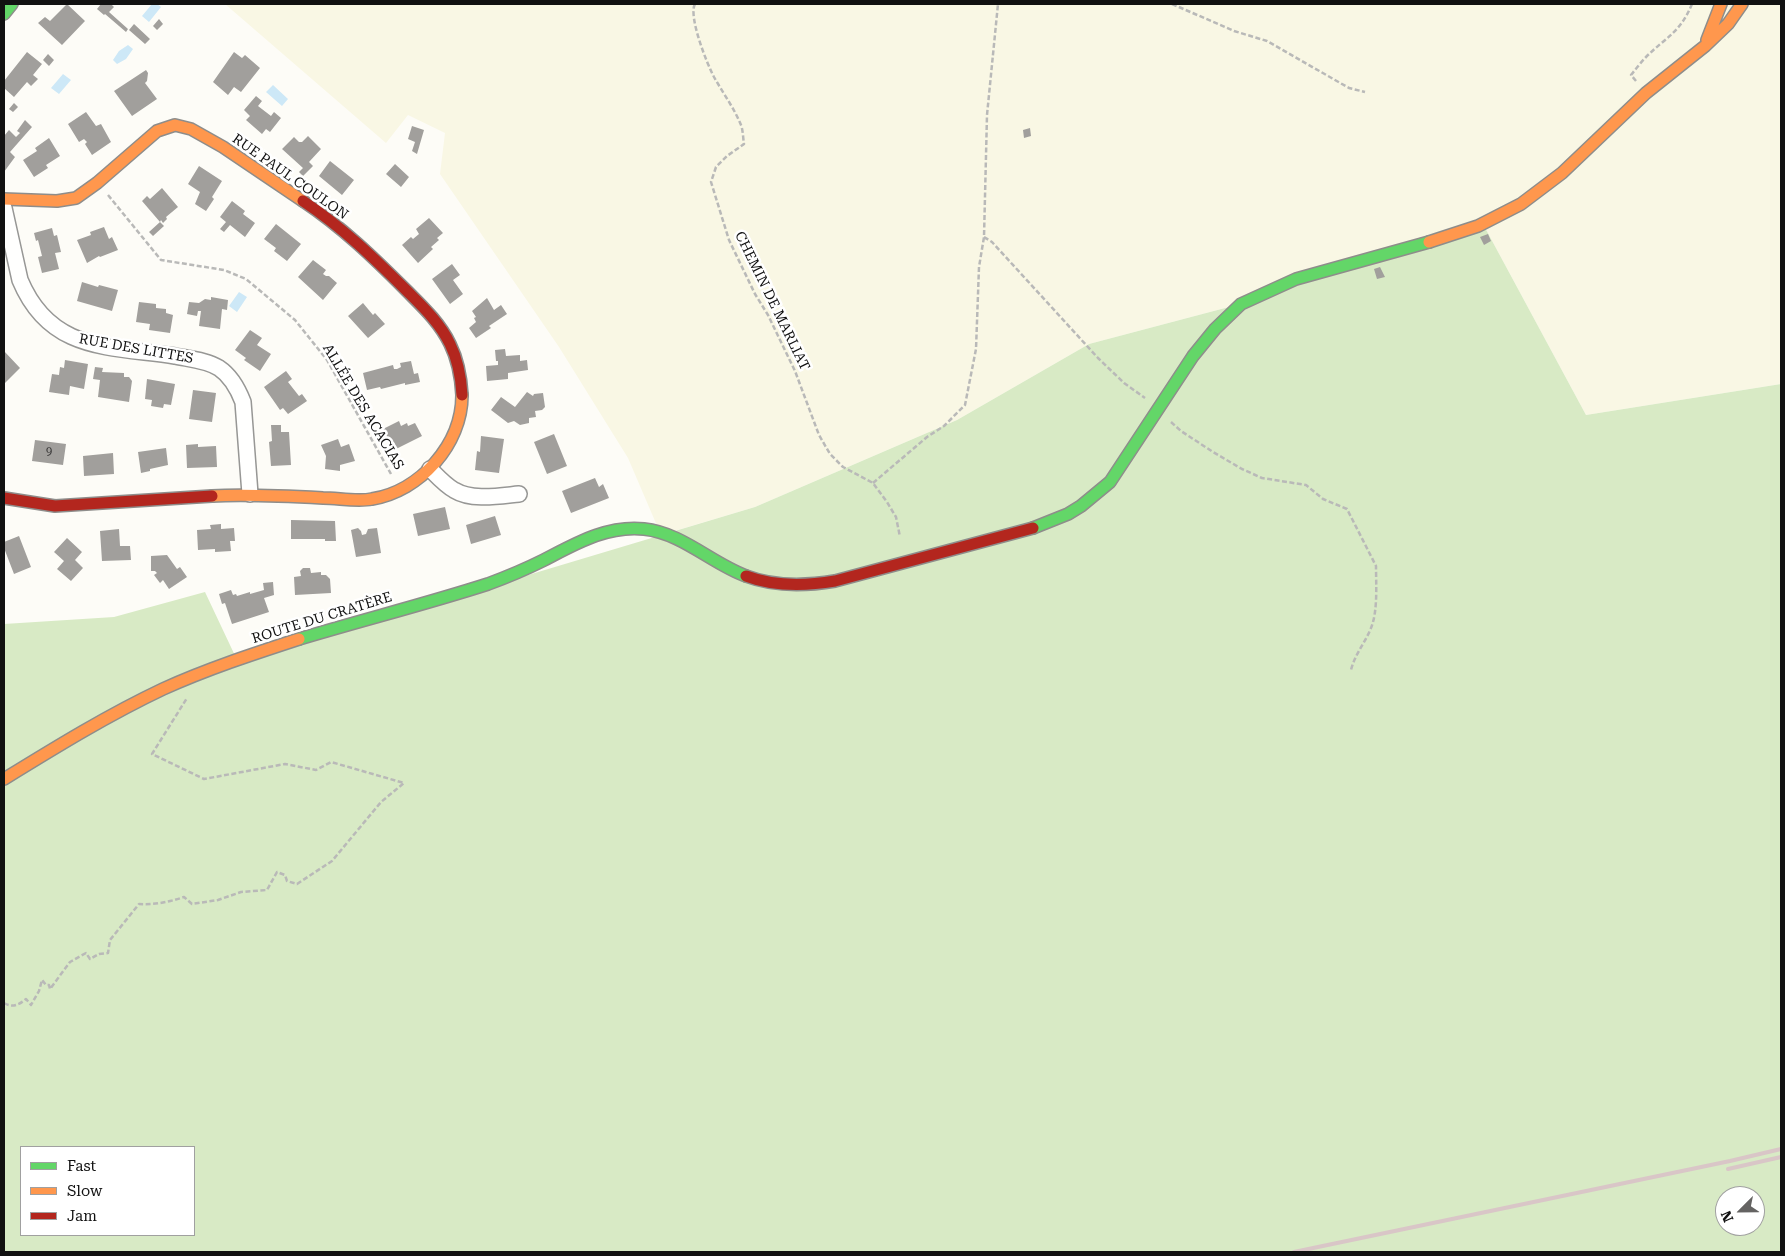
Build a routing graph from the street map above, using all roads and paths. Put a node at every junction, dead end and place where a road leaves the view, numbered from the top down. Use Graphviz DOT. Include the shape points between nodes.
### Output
graph roads {
  1 [pos="12,4"];
  2 [pos="695,4"];
  3 [pos="998,4"];
  4 [pos="1172,4"];
  5 [pos="1692,4"];
  6 [pos="1721,4"];
  7 [pos="1742,4"];
  8 [pos="4,14"];
  9 [pos="1705,46"];
  10 [pos="1365,92"];
  11 [pos="1646,93"];
  12 [pos="97,183"];
  13 [pos="4,198"];
  14 [pos="4,208"];
  15 [pos="984,237"];
  16 [pos="1158,411"];
  17 [pos="430,469"];
  18 [pos="873,483"];
  19 [pos="401,490"];
  20 [pos="250,494"];
  21 [pos="519,494"];
  22 [pos="4,498"];
  23 [pos="900,537"];
  24 [pos="1351,670"];
  25 [pos="188,696"];
  26 [pos="4,779"];
  27 [pos="4,1003"];
  1 -- 8 [label="main road"];
  2 -- 18 [label="path, CHEMIN DE MARLIAT" via="693,20 713,76 742,126 744,144 716,167 711,182 730,240 796,371 819,435 830,454 843,467"];
  3 -- 15 [label="path" via="987,115"];
  4 -- 10 [label="path" via="1266,41 1349,88"];
  5 -- 11 [label="path" via="1676,32 1646,57 1631,75"];
  6 -- 9 [label="main road"];
  7 -- 9 [label="main road, ROUTE DU CRATÈRE" via="1728,24"];
  9 -- 11 [label="main road, ROUTE DU CRATÈRE"];
  11 -- 16 [label="main road, ROUTE DU CRATÈRE" via="1562,173 1500,216 1431,242 1296,279 1241,304 1204,342"];
  12 -- 13 [label="main road, RUE PAUL COULON" via="76,198 35,202"];
  12 -- 17 [label="main road, RUE PAUL COULON" via="157,131 180,124 336,224 430,315 455,357 462,386 460,417 449,445"];
  12 -- 19 [label="path, ALLÉE DES ACACIAS" via="161,260 224,270 246,279 295,320 327,360"];
  14 -- 20 [label="street, RUE DES LITTES" via="24,291 42,316 57,329 87,343 199,360 219,368 229,377 243,402"];
  15 -- 16 [label="path" via="1098,358"];
  15 -- 18 [label="path" via="979,267 976,350 965,405"];
  16 -- 24 [label="path" via="1181,431 1242,469 1262,478 1306,485 1323,500 1347,509 1376,566 1372,627 1354,658"];
  16 -- 26 [label="main road, ROUTE DU CRATÈRE" via="1110,482 1068,514 1037,527 848,578 808,585 760,581 734,572 663,533 630,528 606,532 490,583 313,635 186,679 132,704"];
  17 -- 19 [label="main road, RUE PAUL COULON"];
  17 -- 21 [label="street" via="453,490 464,494"];
  18 -- 23 [label="path, CHEMIN DE MARLIAT" via="896,517"];
  19 -- 20 [label="main road, RUE PAUL COULON" via="370,500"];
  20 -- 22 [label="main road, RUE PAUL COULON" via="56,506"];
  25 -- 27 [label="path" via="152,754 204,778 285,764 316,770 331,762 404,783 376,807 332,860 297,884 286,881 285,875 278,872 267,890 241,892 192,904 184,897 169,902 139,904 110,940 108,953 90,959 86,954 70,962 50,989 42,980 31,1005 26,999 19,1005"];
}
